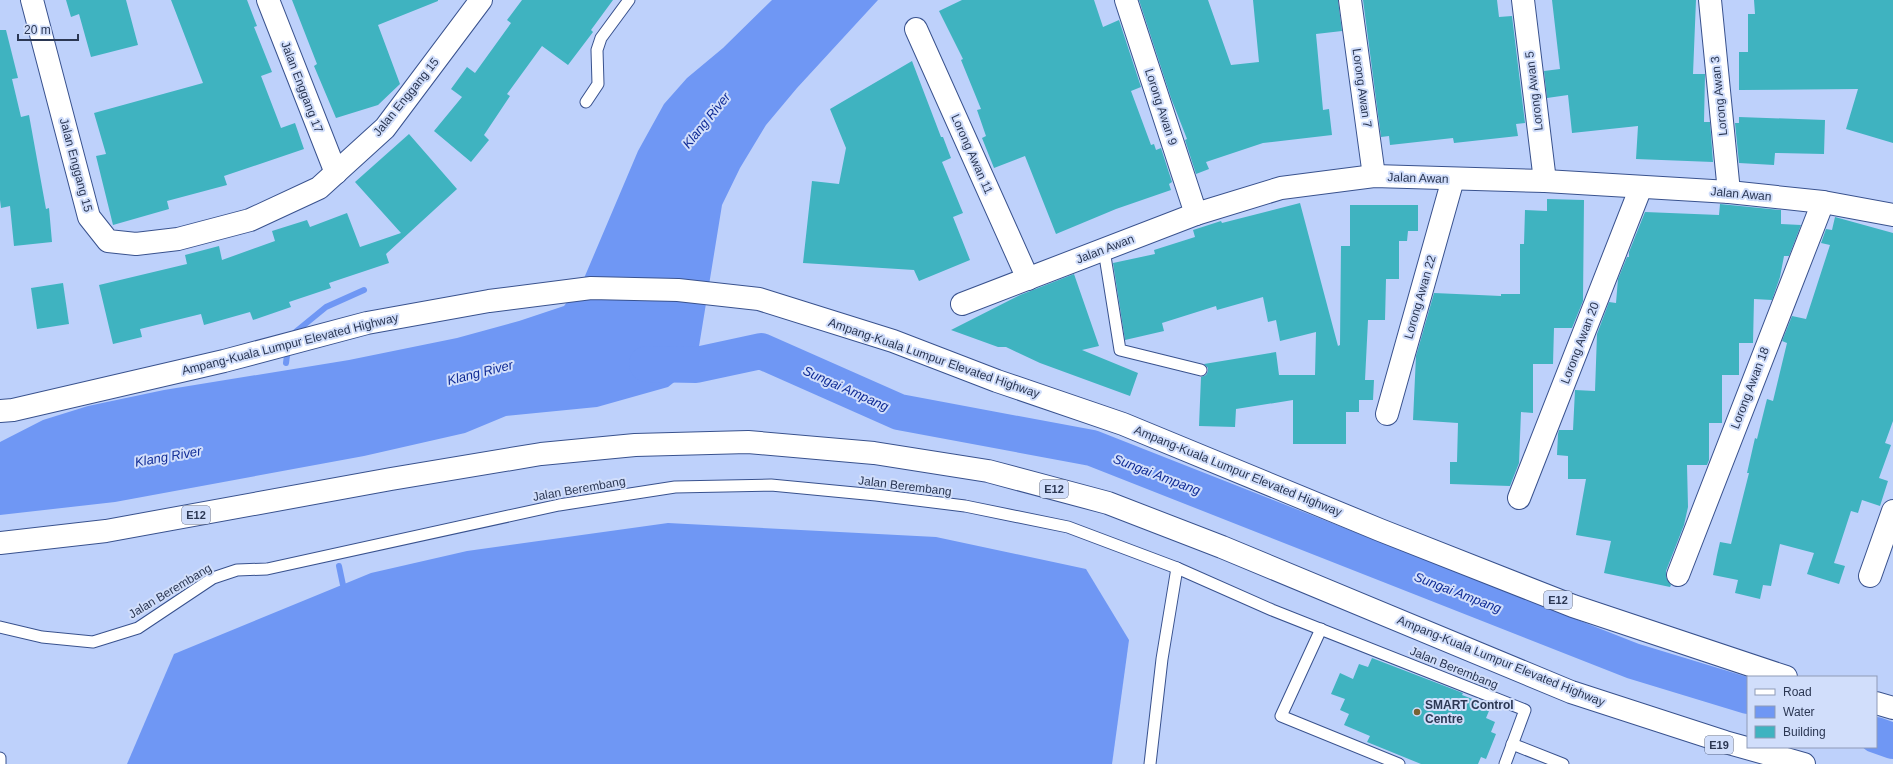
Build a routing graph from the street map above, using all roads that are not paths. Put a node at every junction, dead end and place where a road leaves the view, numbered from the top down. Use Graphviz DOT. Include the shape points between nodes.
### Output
graph roads {
  1 [pos="32,0"];
  2 [pos="268,0"];
  3 [pos="629,0"];
  4 [pos="1126,0"];
  5 [pos="1350,0"];
  6 [pos="1523,0"];
  7 [pos="1710,0"];
  8 [pos="471,5"];
  9 [pos="916,29"];
  10 [pos="586,102"];
  11 [pos="336,173"];
  12 [pos="1374,176"];
  13 [pos="1453,179"];
  14 [pos="1545,181"];
  15 [pos="1640,187"];
  16 [pos="1729,192"];
  17 [pos="1823,202"];
  18 [pos="1196,214"];
  19 [pos="1893,216"];
  20 [pos="1104,250"];
  21 [pos="1028,279"];
  22 [pos="962,304"];
  23 [pos="1201,370"];
  24 [pos="0,411"];
  25 [pos="1387,414"];
  26 [pos="1519,498"];
  27 [pos="1893,512"];
  28 [pos="0,543"];
  29 [pos="1177,568"];
  30 [pos="1678,574"];
  31 [pos="1870,576"];
  32 [pos="0,628"];
  33 [pos="1321,629"];
  34 [pos="1783,676"];
  35 [pos="1877,703"];
  36 [pos="1893,708"];
  37 [pos="1679,727"];
  38 [pos="1512,744"];
  39 [pos="1747,747"];
  40 [pos="1750,748"];
  41 [pos="0,758"];
  42 [pos="0,764"];
  43 [pos="1150,764"];
  44 [pos="1399,764"];
  45 [pos="1505,764"];
  46 [pos="1564,764"];
  47 [pos="1759,764"];
  48 [pos="1804,764"];
  1 -- 11 [label="main road, Jalan Enggang 15" via="89,217 108,241 136,244 178,239 250,220 319,188"];
  2 -- 11 [label="main road, Jalan Enggang 17"];
  3 -- 10 [label="lane" via="601,38 597,50 598,84"];
  4 -- 18 [label="main road, Lorong Awan 9"];
  5 -- 12 [label="main road, Lorong Awan 7"];
  6 -- 14 [label="main road, Lorong Awan 5"];
  7 -- 16 [label="main road, Lorong Awan 3"];
  8 -- 11 [label="main road, Jalan Enggang 15" via="385,128"];
  9 -- 21 [label="main road, Lorong Awan 11"];
  12 -- 13 [label="main road, Jalan Awan"];
  12 -- 18 [label="main road, Jalan Awan" via="1281,188"];
  13 -- 14 [label="main road, Jalan Awan"];
  13 -- 25 [label="main road, Lorong Awan 22"];
  14 -- 15 [label="main road, Jalan Awan"];
  15 -- 16 [label="main road, Jalan Awan"];
  15 -- 26 [label="main road, Lorong Awan 20"];
  16 -- 17 [label="main road, Jalan Awan"];
  17 -- 19 [label="main road, Jalan Awan"];
  17 -- 30 [label="main road, Lorong Awan 18"];
  18 -- 20 [label="main road, Jalan Awan"];
  20 -- 21 [label="main road, Jalan Awan"];
  20 -- 23 [label="lane" via="1120,350"];
  21 -- 22 [label="main road, Jalan Awan"];
  24 -- 34 [label="main road, Ampang-Kuala Lumpur Elevated Highway / E12" via="217,363 367,323 489,301 591,288 678,290 759,299 892,341 997,381 1123,424 1574,606"];
  27 -- 31 [label="main road"];
  28 -- 37 [label="main road, Ampang-Kuala Lumpur Elevated Highway / E12" via="106,531 541,454 635,446 748,442 874,453 988,471 1108,503 1222,547 1571,692"];
  29 -- 32 [label="lane, Jalan Berembang" via="1068,527 965,506 772,485 675,487 559,504 267,569 237,570 213,578 138,628 93,642 42,637"];
  29 -- 33 [label="lane, Jalan Berembang"];
  29 -- 43 [label="lane" via="1162,659"];
  33 -- 38 [label="lane, Jalan Berembang" via="1525,710"];
  33 -- 44 [label="lane" via="1281,716"];
  35 -- 36 [label="main road"];
  37 -- 39 [label="main road, Ampang-Kuala Lumpur Elevated Highway / E12"];
  37 -- 47 [label="main road, E19"];
  38 -- 45 [label="lane, Jalan Berembang"];
  38 -- 46 [label="lane"];
  40 -- 48 [label="main road, Ampang-Kuala Lumpur Elevated Highway / E12"];
  41 -- 42 [label="lane"];
}
